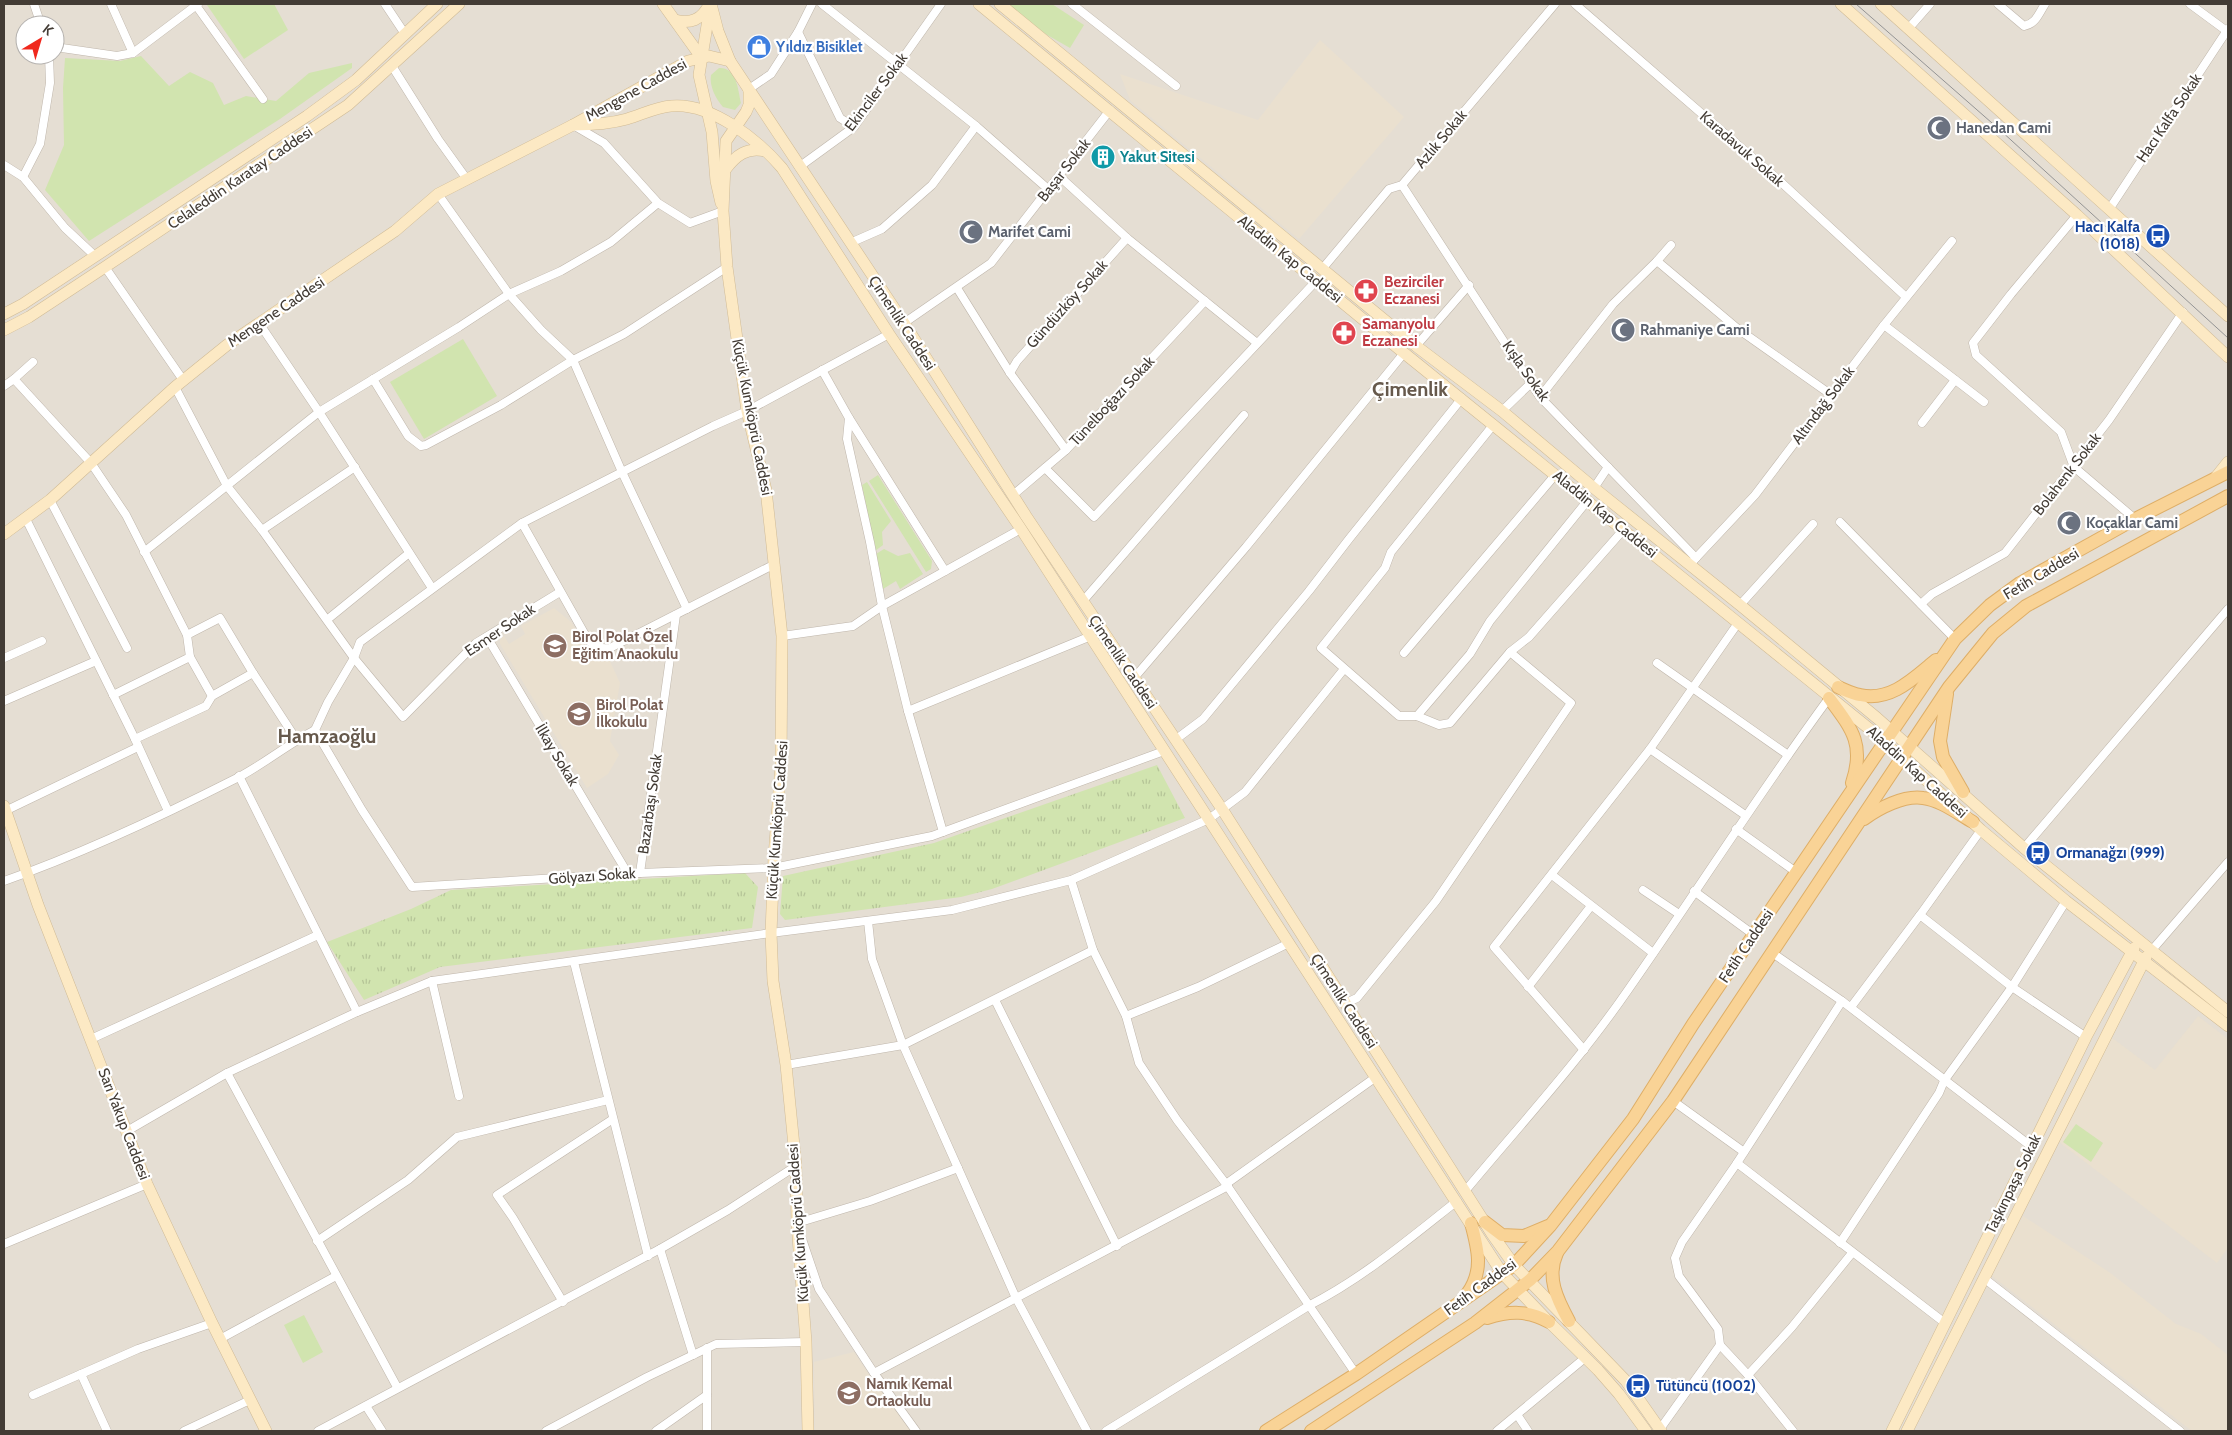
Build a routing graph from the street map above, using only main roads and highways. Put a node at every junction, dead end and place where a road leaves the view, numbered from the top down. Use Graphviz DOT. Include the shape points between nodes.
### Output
graph roads {
  1 [pos="2228,472"];
  2 [pos="2228,496"];
  3 [pos="1946,652"];
  4 [pos="1838,687"];
  5 [pos="1949,687"];
  6 [pos="1829,698"];
  7 [pos="1963,792"];
  8 [pos="1847,797"];
  9 [pos="1858,823"];
  10 [pos="1977,826"];
  11 [pos="1485,1222"];
  12 [pos="1471,1223"];
  13 [pos="1550,1226"];
  14 [pos="1558,1251"];
  15 [pos="1457,1304"];
  16 [pos="1569,1321"];
  17 [pos="1548,1322"];
  18 [pos="1475,1323"];
  19 [pos="1266,1431"];
  20 [pos="1311,1431"];
  1 -- 3 [label="main road, Fetih Caddesi" via="2020,583 1990,605"];
  2 -- 5 [label="main road, Fetih Caddesi" via="2026,606 1993,633"];
  3 -- 4 [label="main road" via="1906,685 1891,693 1860,696"];
  3 -- 8 [label="main road, Fetih Caddesi"];
  5 -- 7 [label="main road" via="1940,741 1943,758"];
  5 -- 9 [label="main road, Fetih Caddesi"];
  6 -- 8 [label="main road" via="1858,743 1858,761"];
  8 -- 13 [label="main road, Fetih Caddesi" via="1633,1119"];
  9 -- 10 [label="main road" via="1884,806 1922,797"];
  9 -- 14 [label="main road, Fetih Caddesi" via="1674,1101"];
  11 -- 13 [label="main road" via="1502,1235 1524,1236"];
  12 -- 15 [label="main road" via="1479,1256 1478,1272 1466,1297"];
  13 -- 15 [label="main road, Fetih Caddesi" via="1514,1265"];
  14 -- 16 [label="main road" via="1553,1280"];
  14 -- 18 [label="main road, Fetih Caddesi" via="1530,1280"];
  15 -- 19 [label="main road, Fetih Caddesi"];
  17 -- 18 [label="main road" via="1538,1316 1518,1312 1499,1314"];
  18 -- 20 [label="main road, Fetih Caddesi"];
}
